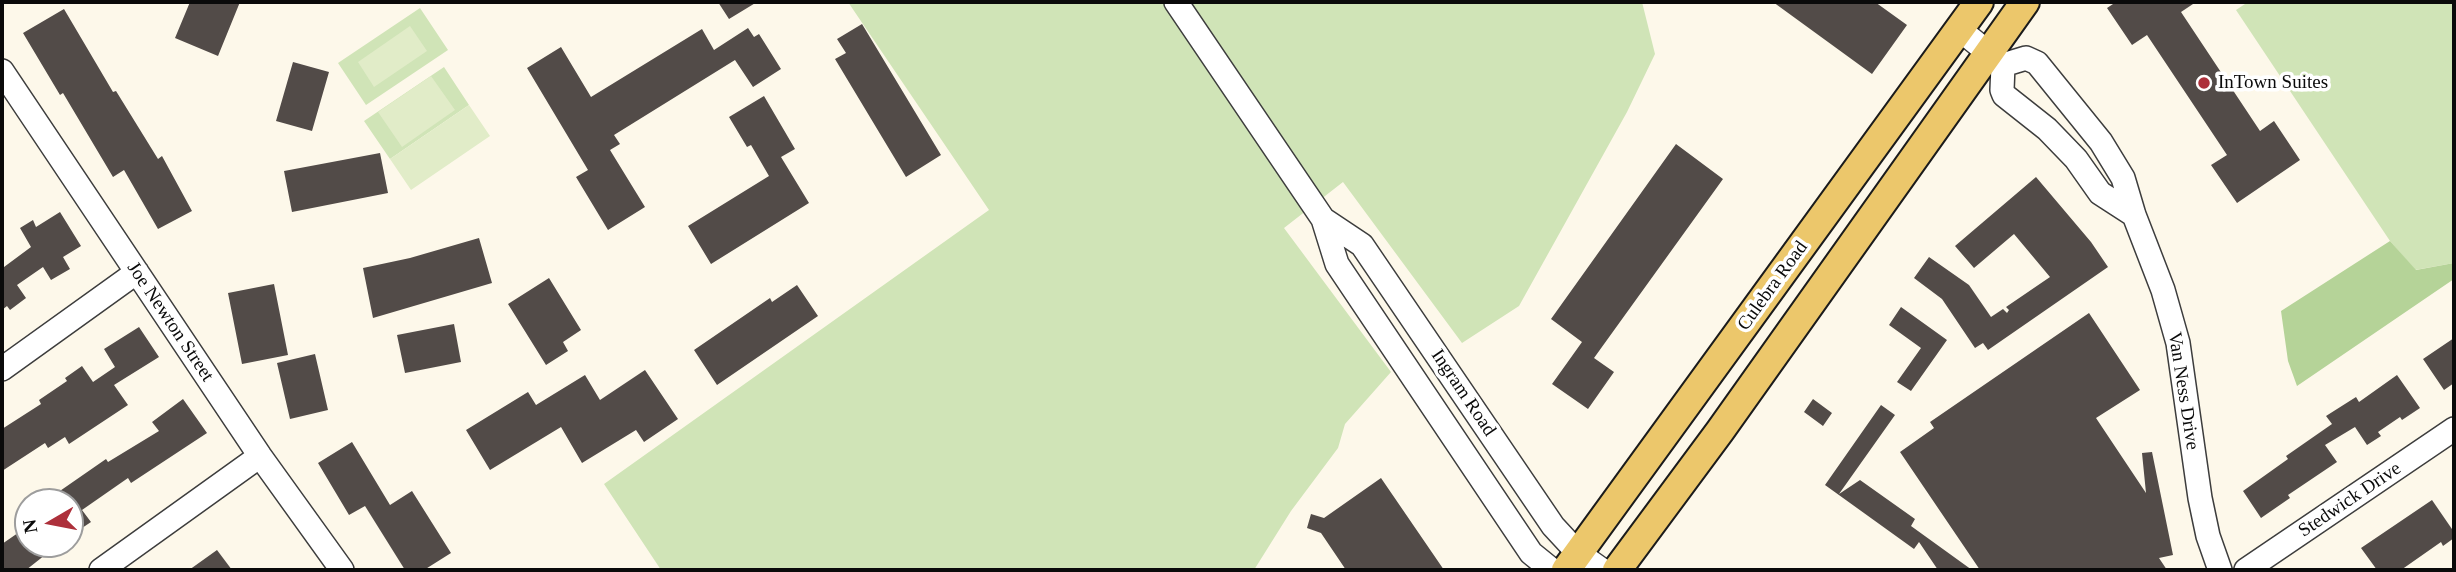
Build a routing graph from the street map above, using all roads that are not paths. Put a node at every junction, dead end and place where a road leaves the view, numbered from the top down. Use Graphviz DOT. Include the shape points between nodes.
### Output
graph roads {
  1 [pos="1176,2"];
  2 [pos="1979,2"];
  3 [pos="2025,2"];
  4 [pos="1959,29"];
  5 [pos="1996,59"];
  6 [pos="2,71"];
  7 [pos="2134,215"];
  8 [pos="1323,219"];
  9 [pos="137,271"];
  10 [pos="2,369"];
  11 [pos="2454,431"];
  12 [pos="261,456"];
  13 [pos="1572,562"];
  14 [pos="101,570"];
  15 [pos="342,570"];
  16 [pos="1552,570"];
  17 [pos="1602,570"];
  18 [pos="1617,570"];
  19 [pos="2220,570"];
  20 [pos="2246,570"];
  1 -- 8 [label="street, Ingram Road"];
  2 -- 4 [label="main road, Culebra Road"];
  3 -- 5 [label="main road, Culebra Road"];
  4 -- 5 [label="street"];
  4 -- 13 [label="main road, Culebra Road"];
  5 -- 7 [label="street" via="2004,94 2048,129 2100,193"];
  5 -- 7 [label="street, Van Ness Drive" via="2026,58 2037,63 2101,142 2123,178"];
  5 -- 18 [label="main road, Culebra Road"];
  6 -- 9 [label="street, Joe Newton Street"];
  7 -- 19 [label="street, Van Ness Drive" via="2178,342 2200,498"];
  8 -- 13 [label="street, Ingram Road" via="1362,245 1553,526"];
  8 -- 16 [label="street, Ingram Road" via="1337,264 1531,553"];
  9 -- 10 [label="street"];
  9 -- 12 [label="street, Joe Newton Street"];
  11 -- 20 [label="street, Stedwick Drive"];
  12 -- 14 [label="street"];
  12 -- 15 [label="street, Joe Newton Street"];
  13 -- 17 [label="street, Ingram Road"];
}
